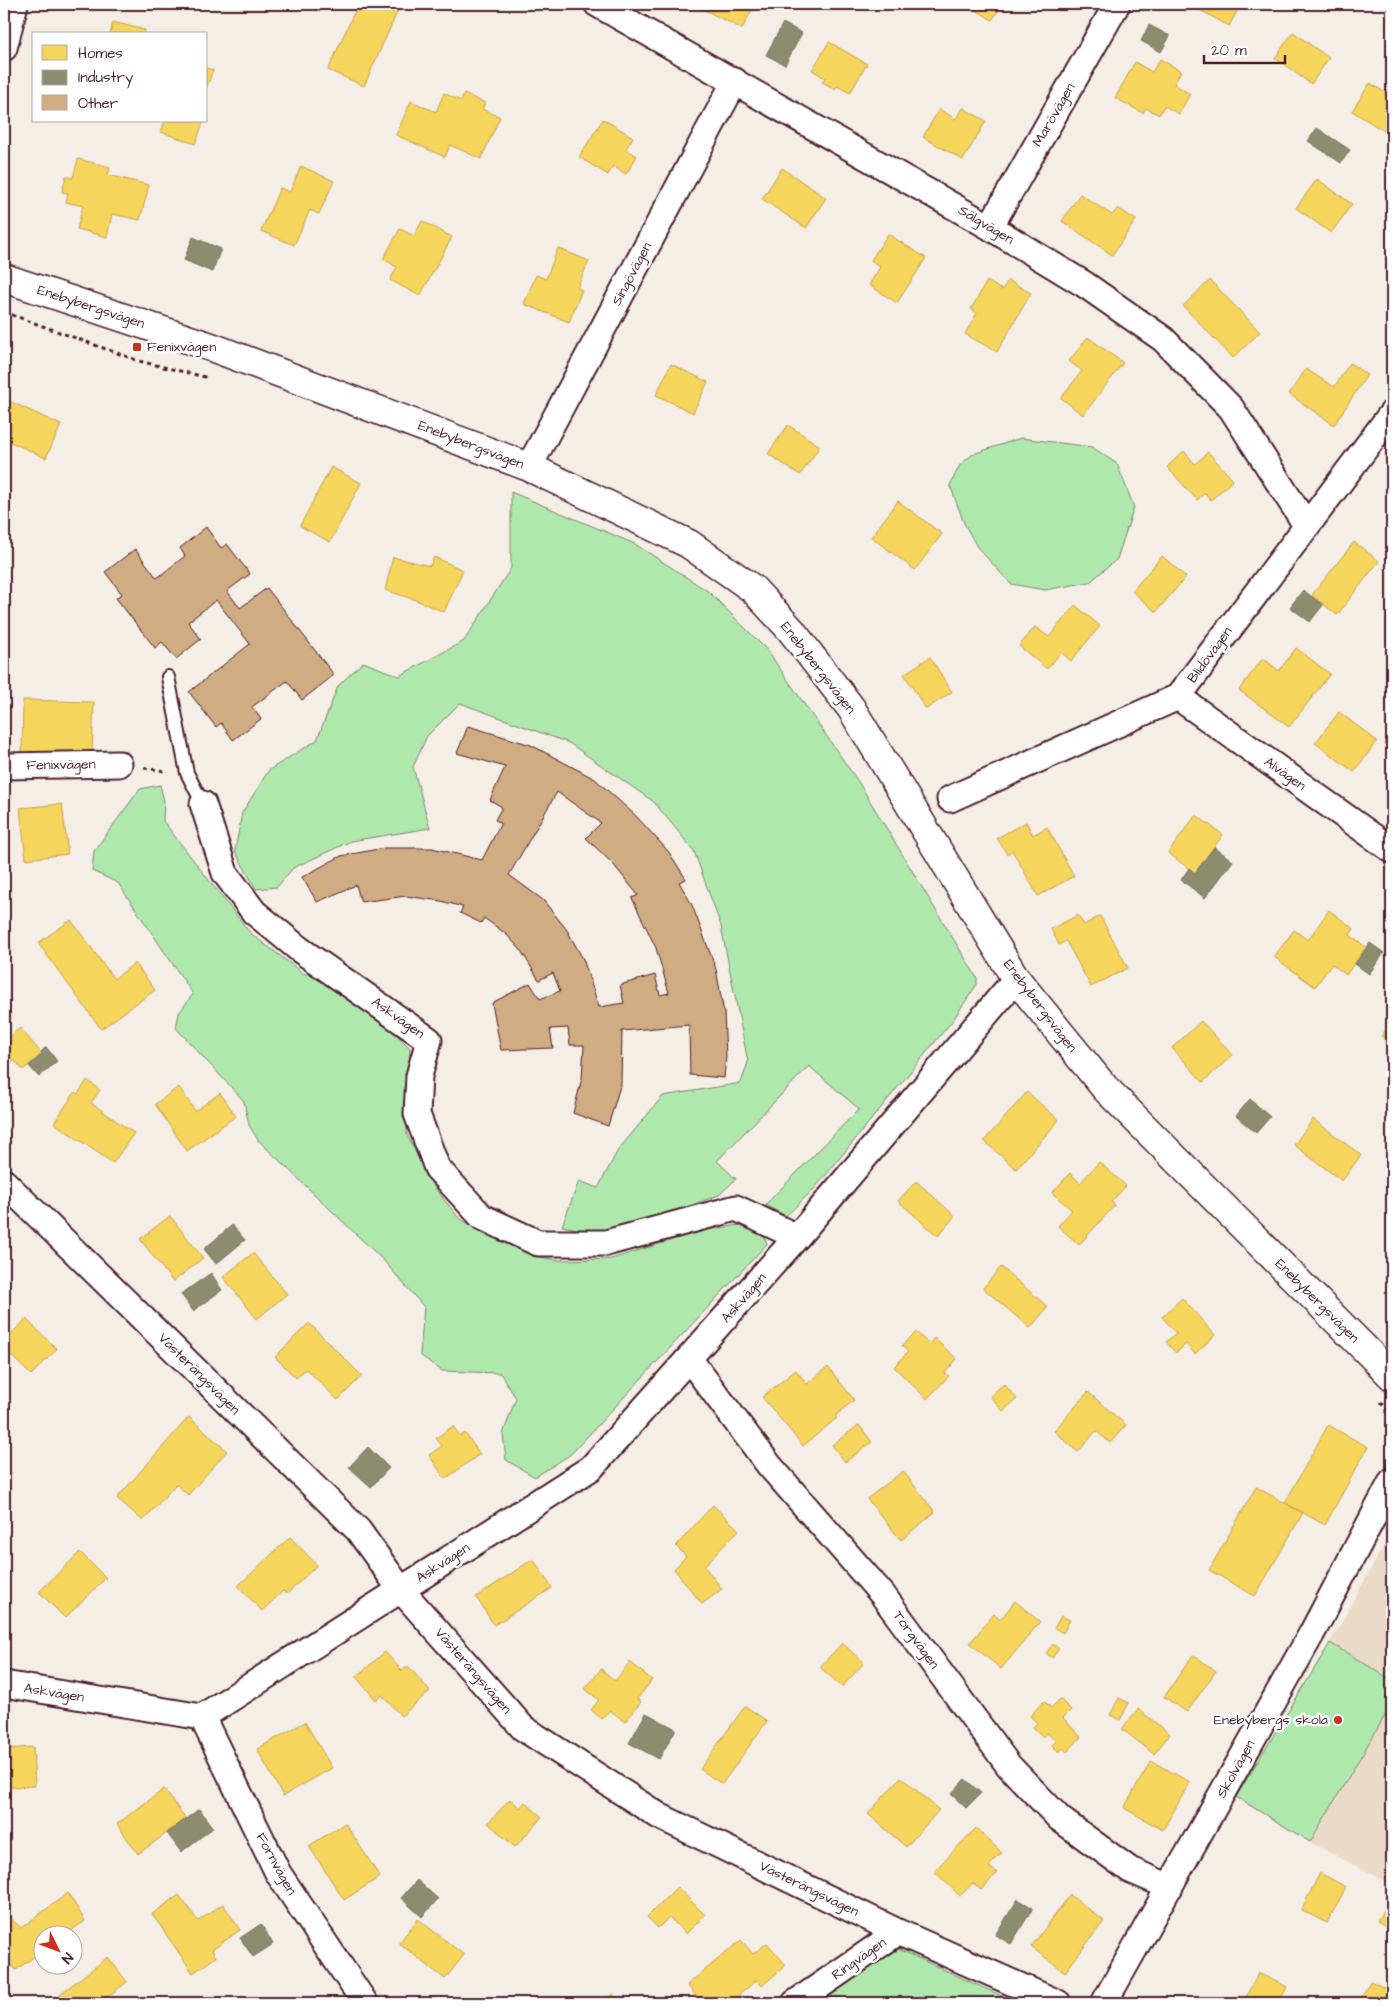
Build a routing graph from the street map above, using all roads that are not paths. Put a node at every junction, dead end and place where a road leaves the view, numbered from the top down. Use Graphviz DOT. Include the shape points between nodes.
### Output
graph roads {
  1 [pos="14,4"];
  2 [pos="1117,4"];
  3 [pos="607,6"];
  4 [pos="4,48"];
  5 [pos="735,81"];
  6 [pos="990,227"];
  7 [pos="4,278"];
  8 [pos="1392,412"];
  9 [pos="529,468"];
  10 [pos="1306,525"];
  11 [pos="168,677"];
  12 [pos="1178,697"];
  13 [pos="119,764"];
  14 [pos="4,766"];
  15 [pos="950,799"];
  16 [pos="203,804"];
  17 [pos="1392,850"];
  18 [pos="1016,979"];
  19 [pos="4,1182"];
  20 [pos="797,1237"];
  21 [pos="690,1360"];
  22 [pos="1392,1376"];
  23 [pos="1392,1480"];
  24 [pos="401,1590"];
  25 [pos="4,1684"];
  26 [pos="202,1717"];
  27 [pos="1170,1887"];
  28 [pos="898,1932"];
  29 [pos="365,2003"];
  30 [pos="795,2003"];
  31 [pos="1058,2003"];
  32 [pos="1104,2003"];
  1 -- 4 [label="street"];
  2 -- 6 [label="street, Marövägen"];
  3 -- 5 [label="street, Sälgvägen"];
  5 -- 6 [label="street, Sälgvägen"];
  5 -- 9 [label="street, Singövägen"];
  6 -- 10 [label="street, Sälgvägen" via="1084,284 1163,339 1231,408"];
  7 -- 9 [label="main road, Enebybergsvägen" via="214,348"];
  8 -- 10 [label="street, Blidövägen"];
  9 -- 18 [label="main road, Enebybergsvägen" via="689,544 753,588 791,630 851,708"];
  10 -- 12 [label="street, Blidövägen"];
  11 -- 16 [label="lane" via="187,773"];
  12 -- 15 [label="street, Blidövägen"];
  12 -- 17 [label="street, Alvägen"];
  13 -- 14 [label="street, Fenixvägen"];
  16 -- 20 [label="street, Askvägen" via="225,873 254,912 299,949 429,1040 419,1076 417,1114 436,1168 482,1217 538,1243 606,1243 736,1208"];
  18 -- 20 [label="street, Askvägen"];
  18 -- 22 [label="main road, Enebybergsvägen" via="1105,1088"];
  19 -- 24 [label="street, Västerängsvägen" via="358,1530"];
  20 -- 21 [label="street, Askvägen"];
  21 -- 24 [label="street, Askvägen" via="590,1468"];
  21 -- 27 [label="street, Torgvägen" via="769,1465 882,1594 1009,1766 1060,1819 1130,1870"];
  23 -- 27 [label="street, Skolvägen" via="1312,1633"];
  24 -- 26 [label="street, Askvägen"];
  24 -- 28 [label="street, Västerängsvägen" via="523,1728 659,1816"];
  25 -- 26 [label="street, Askvägen"];
  26 -- 29 [label="street, Fornvägen" via="278,1874"];
  27 -- 32 [label="street, Skolvägen"];
  28 -- 30 [label="street, Ringvägen"];
  28 -- 31 [label="street, Västerängsvägen"];
}
